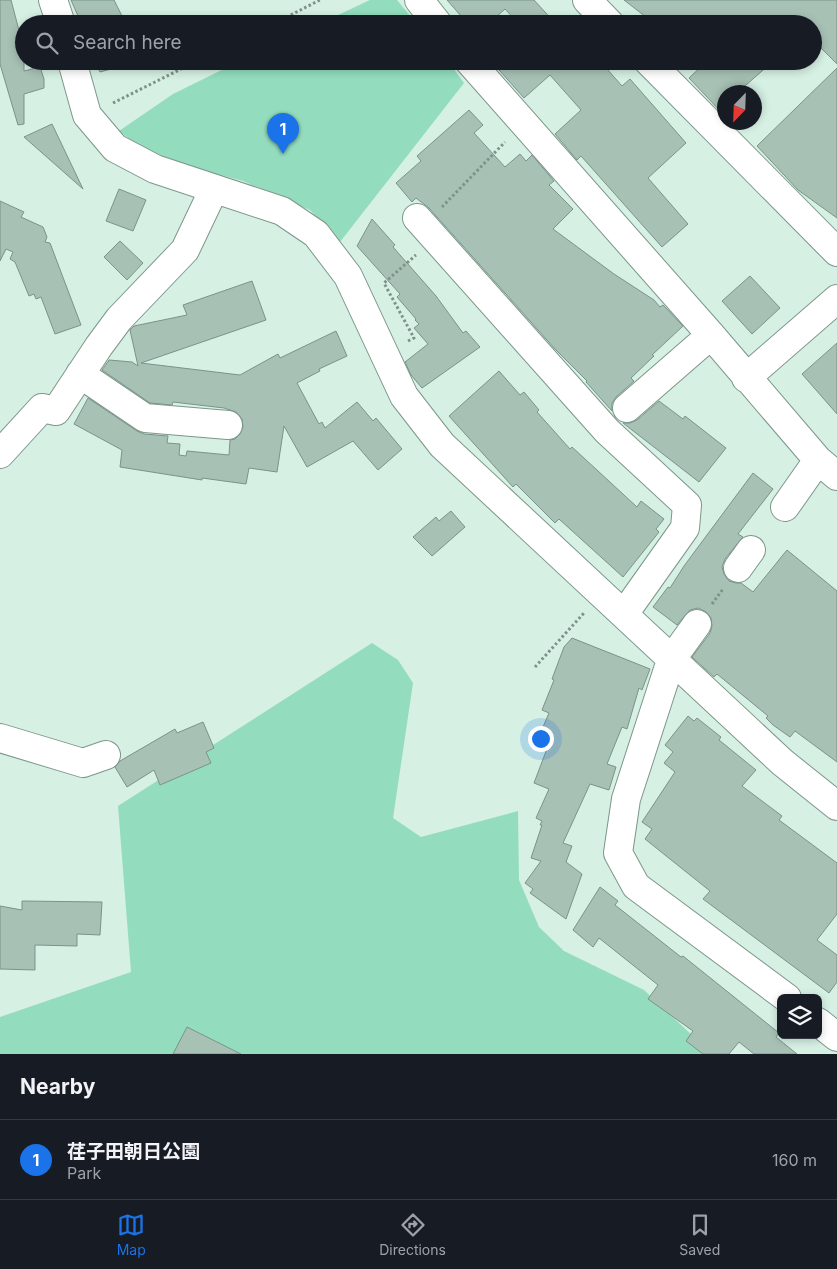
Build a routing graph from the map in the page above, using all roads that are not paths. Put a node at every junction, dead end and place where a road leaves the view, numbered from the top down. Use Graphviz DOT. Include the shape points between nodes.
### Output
graph roads {
  1 [pos="53,0"];
  2 [pos="419,0"];
  3 [pos="587,0"];
  4 [pos="57,15"];
  5 [pos="431,15"];
  6 [pos="601,15"];
  7 [pos="74,70"];
  8 [pos="477,70"];
  9 [pos="657,70"];
  10 [pos="214,189"];
  11 [pos="420,222"];
  12 [pos="837,252"];
  13 [pos="837,299"];
  14 [pos="711,335"];
  15 [pos="80,374"];
  16 [pos="746,378"];
  17 [pos="627,408"];
  18 [pos="228,425"];
  19 [pos="0,454"];
  20 [pos="828,468"];
  21 [pos="784,507"];
  22 [pos="624,614"];
  23 [pos="697,624"];
  24 [pos="671,660"];
  25 [pos="0,738"];
  26 [pos="106,755"];
  27 [pos="837,806"];
  28 [pos="782,994"];
  29 [pos="822,1025"];
  30 [pos="837,1037"];
  1 -- 4 [label="street"];
  2 -- 5 [label="street"];
  3 -- 6 [label="street"];
  7 -- 10 [label="street" via="87,115 115,148 155,169"];
  8 -- 14 [label="street"];
  9 -- 12 [label="street"];
  10 -- 15 [label="street" via="185,250 119,319"];
  10 -- 22 [label="street" via="282,211 316,234 348,276 404,396 442,445"];
  11 -- 22 [label="street" via="607,430 688,505 685,528"];
  13 -- 16 [label="street"];
  14 -- 16 [label="street"];
  14 -- 17 [label="street"];
  15 -- 18 [label="street" via="145,418"];
  15 -- 19 [label="street" via="56,412 42,408"];
  16 -- 20 [label="street"];
  20 -- 21 [label="street"];
  22 -- 24 [label="street"];
  23 -- 24 [label="street"];
  24 -- 27 [label="street" via="782,762"];
  24 -- 28 [label="street" via="626,799 618,853 636,886"];
  25 -- 26 [label="street" via="83,763"];
  29 -- 30 [label="street"];
}
